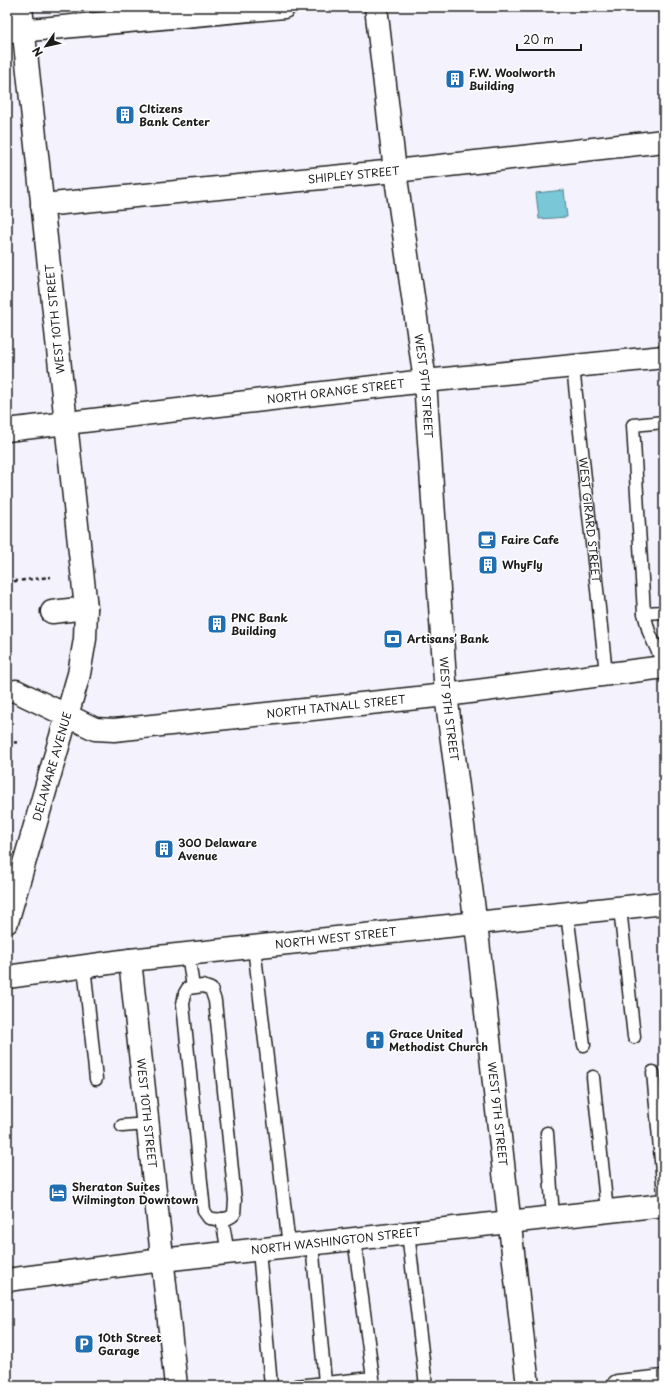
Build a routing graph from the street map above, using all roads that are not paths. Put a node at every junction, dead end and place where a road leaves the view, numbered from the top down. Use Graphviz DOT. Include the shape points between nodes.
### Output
graph roads {
  1 [pos="21,7"];
  2 [pos="284,7"];
  3 [pos="376,7"];
  4 [pos="15,31"];
  5 [pos="664,141"];
  6 [pos="395,171"];
  7 [pos="42,205"];
  8 [pos="664,357"];
  9 [pos="573,367"];
  10 [pos="425,381"];
  11 [pos="67,422"];
  12 [pos="664,422"];
  13 [pos="7,430"];
  14 [pos="86,608"];
  15 [pos="52,612"];
  16 [pos="664,612"];
  17 [pos="644,613"];
  18 [pos="664,666"];
  19 [pos="606,674"];
  20 [pos="16,691"];
  21 [pos="446,695"];
  22 [pos="66,715"];
  23 [pos="664,903"];
  24 [pos="620,908"];
  25 [pos="567,914"];
  26 [pos="7,922"];
  27 [pos="476,924"];
  28 [pos="254,947"];
  29 [pos="188,954"];
  30 [pos="130,960"];
  31 [pos="84,966"];
  32 [pos="7,977"];
  33 [pos="193,987"];
  34 [pos="634,1037"];
  35 [pos="584,1045"];
  36 [pos="653,1072"];
  37 [pos="593,1077"];
  38 [pos="96,1079"];
  39 [pos="147,1124"];
  40 [pos="122,1126"];
  41 [pos="547,1133"];
  42 [pos="664,1194"];
  43 [pos="664,1205"];
  44 [pos="607,1211"];
  45 [pos="553,1217"];
  46 [pos="222,1219"];
  47 [pos="508,1222"];
  48 [pos="408,1233"];
  49 [pos="354,1239"];
  50 [pos="312,1244"];
  51 [pos="289,1246"];
  52 [pos="259,1250"];
  53 [pos="228,1253"];
  54 [pos="162,1260"];
  55 [pos="7,1280"];
  56 [pos="664,1381"];
  57 [pos="325,1382"];
  58 [pos="176,1386"];
  59 [pos="271,1386"];
  60 [pos="297,1386"];
  61 [pos="426,1386"];
  62 [pos="528,1386"];
  63 [pos="618,1386"];
  1 -- 4 [label="street, WEST 10TH STREET"];
  2 -- 4 [label="street"];
  3 -- 6 [label="street, WEST 9TH STREET"];
  4 -- 7 [label="street, WEST 10TH STREET"];
  5 -- 6 [label="street, SHIPLEY STREET"];
  6 -- 7 [label="street, SHIPLEY STREET"];
  6 -- 10 [label="street, WEST 9TH STREET"];
  7 -- 11 [label="street, WEST 10TH STREET"];
  8 -- 9 [label="street, NORTH ORANGE STREET"];
  9 -- 10 [label="street, NORTH ORANGE STREET"];
  9 -- 19 [label="lane, WEST GIRARD STREET"];
  10 -- 11 [label="street, NORTH ORANGE STREET"];
  10 -- 21 [label="street, WEST 9TH STREET"];
  11 -- 13 [label="street, NORTH ORANGE STREET"];
  11 -- 14 [label="street, WEST 10TH STREET"];
  12 -- 17 [label="lane" via="633,425"];
  14 -- 15 [label="street"];
  14 -- 22 [label="street, DELAWARE AVENUE" via="85,639 79,674"];
  16 -- 17 [label="lane"];
  17 -- 18 [label="lane" via="649,632"];
  18 -- 19 [label="street, NORTH TATNALL STREET"];
  19 -- 21 [label="street, NORTH TATNALL STREET"];
  20 -- 22 [label="street, NORTH TATNALL STREET"];
  21 -- 22 [label="street, NORTH TATNALL STREET" via="114,730 96,729"];
  21 -- 27 [label="street, WEST 9TH STREET"];
  22 -- 26 [label="street, DELAWARE AVENUE"];
  23 -- 24 [label="street, NORTH WEST STREET"];
  24 -- 25 [label="street, NORTH WEST STREET"];
  24 -- 34 [label="lane"];
  25 -- 27 [label="street, NORTH WEST STREET"];
  25 -- 35 [label="lane"];
  27 -- 28 [label="street, NORTH WEST STREET"];
  27 -- 47 [label="street, WEST 9TH STREET"];
  28 -- 29 [label="street, NORTH WEST STREET"];
  28 -- 51 [label="lane"];
  29 -- 30 [label="street, NORTH WEST STREET"];
  29 -- 33 [label="lane"];
  30 -- 31 [label="street, NORTH WEST STREET"];
  30 -- 39 [label="street, WEST 10TH STREET"];
  31 -- 32 [label="street, NORTH WEST STREET"];
  31 -- 38 [label="lane"];
  33 -- 46 [label="lane" via="188,988 185,993 183,1004 204,1210 209,1218"];
  33 -- 46 [label="lane" via="203,986 211,989 217,1012 236,1207 230,1218"];
  36 -- 42 [label="lane"];
  37 -- 44 [label="lane"];
  39 -- 40 [label="lane"];
  39 -- 54 [label="street, WEST 10TH STREET"];
  41 -- 45 [label="lane"];
  43 -- 44 [label="street, NORTH WASHINGTON STREET"];
  44 -- 45 [label="street, NORTH WASHINGTON STREET"];
  45 -- 47 [label="street, NORTH WASHINGTON STREET"];
  46 -- 53 [label="lane"];
  47 -- 48 [label="street, NORTH WASHINGTON STREET"];
  47 -- 62 [label="street, WEST 9TH STREET"];
  48 -- 49 [label="street, NORTH WASHINGTON STREET"];
  48 -- 61 [label="lane"];
  49 -- 50 [label="street, NORTH WASHINGTON STREET"];
  49 -- 57 [label="lane" via="373,1378"];
  50 -- 51 [label="street, NORTH WASHINGTON STREET"];
  50 -- 57 [label="lane"];
  51 -- 52 [label="street, NORTH WASHINGTON STREET"];
  52 -- 53 [label="street, NORTH WASHINGTON STREET"];
  52 -- 59 [label="lane"];
  53 -- 54 [label="street, NORTH WASHINGTON STREET"];
  54 -- 55 [label="street, NORTH WASHINGTON STREET"];
  54 -- 58 [label="street, WEST 10TH STREET"];
  56 -- 63 [label="street"];
  57 -- 60 [label="lane"];
}
